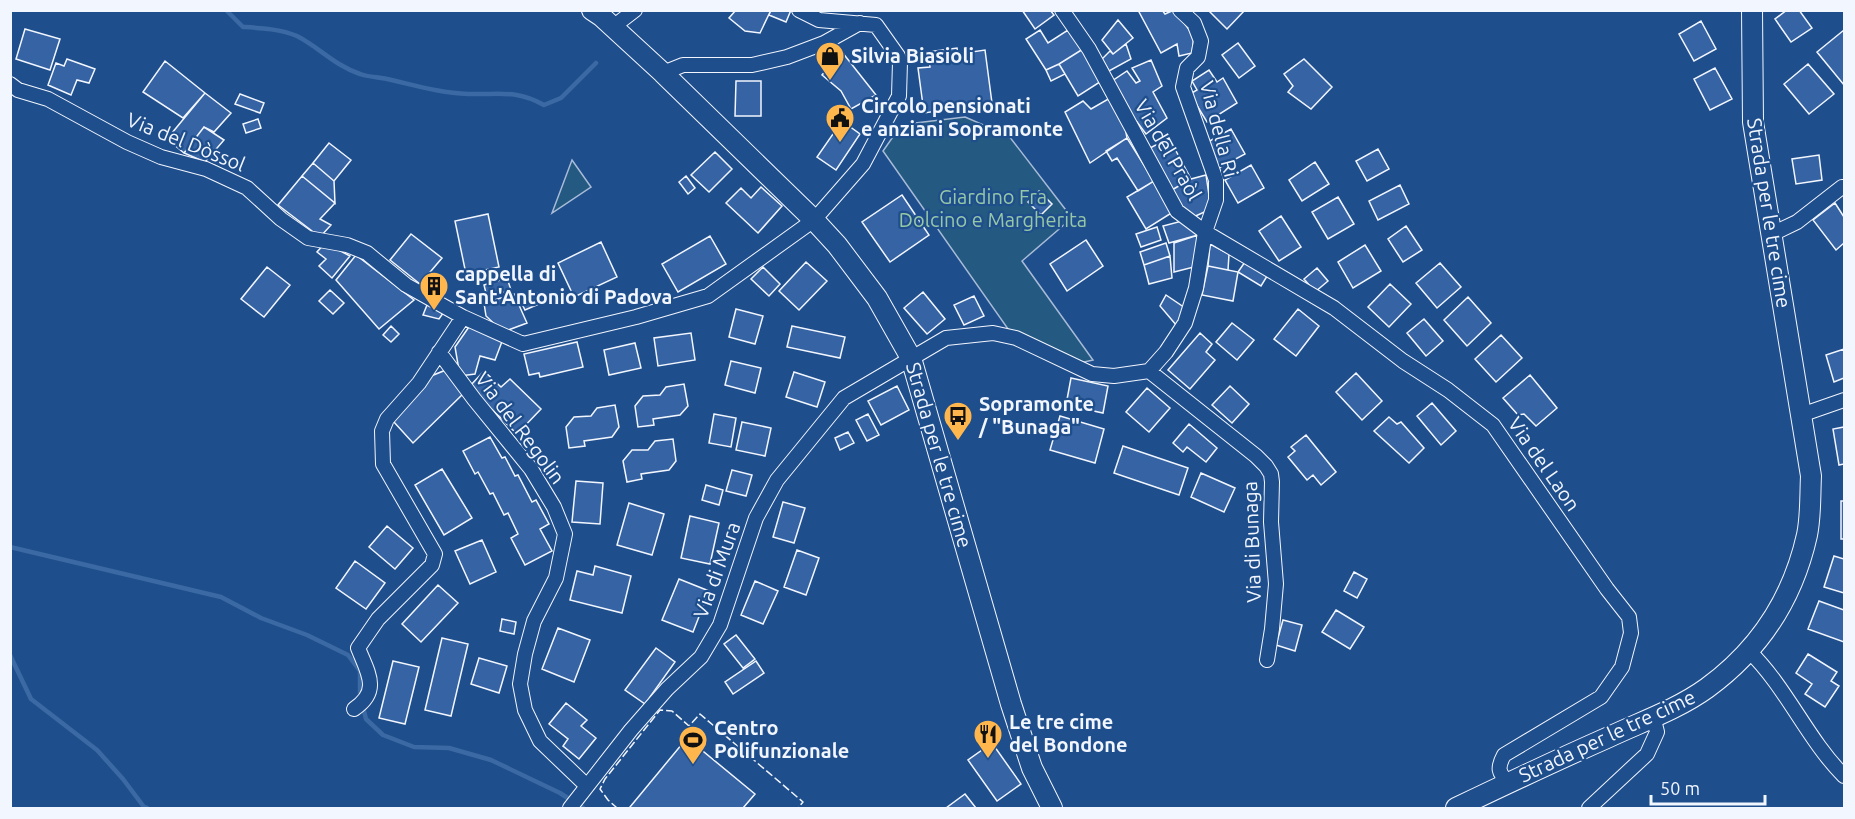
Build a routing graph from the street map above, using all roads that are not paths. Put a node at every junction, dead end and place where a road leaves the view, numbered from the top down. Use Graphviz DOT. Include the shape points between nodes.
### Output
graph roads {
  1 [pos="592,10"];
  2 [pos="635,10"];
  3 [pos="799,10"];
  4 [pos="1062,10"];
  5 [pos="1180,10"];
  6 [pos="1752,10"];
  7 [pos="860,23"];
  8 [pos="613,27"];
  9 [pos="663,73"];
  10 [pos="10,84"];
  11 [pos="1845,187"];
  12 [pos="814,220"];
  13 [pos="1205,232"];
  14 [pos="1772,234"];
  15 [pos="463,317"];
  16 [pos="439,352"];
  17 [pos="911,358"];
  18 [pos="1149,371"];
  19 [pos="1845,400"];
  20 [pos="1801,415"];
  21 [pos="1749,651"];
  22 [pos="1267,660"];
  23 [pos="360,705"];
  24 [pos="1653,716"];
  25 [pos="1845,776"];
  26 [pos="1509,783"];
  27 [pos="587,786"];
  28 [pos="574,803"];
  29 [pos="1052,808"];
  30 [pos="1456,808"];
  31 [pos="1588,808"];
  1 -- 8 [label="main road, Strada per le tre cime"];
  2 -- 8 [label="street"];
  3 -- 7 [label="street" via="819,20"];
  4 -- 13 [label="street, Via del Praòl" via="1089,49 1177,211"];
  5 -- 13 [label="street, Via della Ri" via="1194,23 1201,41 1198,57 1187,68 1183,87 1216,180 1216,200"];
  6 -- 14 [label="main road, Strada per le tre cime" via="1753,122"];
  7 -- 9 [label="street" via="788,57 752,65 683,65"];
  7 -- 12 [label="street, Via del Dòssol" via="876,25 896,52 900,62 899,96 863,164"];
  8 -- 9 [label="main road, Strada per le tre cime"];
  9 -- 12 [label="main road, Strada per le tre cime"];
  10 -- 15 [label="street, Via del Dòssol" via="48,99 161,157 206,169 247,188 308,238 367,253 406,285"];
  11 -- 14 [label="street" via="1797,222"];
  12 -- 15 [label="street, Via del Dòssol" via="708,296 636,317 523,344"];
  12 -- 17 [label="main road, Strada per le tre cime" via="877,298"];
  13 -- 18 [label="street" via="1196,288 1185,323"];
  13 -- 26 [label="street, Via del Laon" via="1334,308 1493,425 1629,617 1629,645 1613,682 1601,697 1504,755 1498,771"];
  14 -- 20 [label="main road, Strada per le tre cime"];
  15 -- 16 [label="street"];
  16 -- 23 [label="street" via="382,431 383,464 435,554 432,565 378,619 358,648 371,682"];
  16 -- 27 [label="street, Via del Regolin" via="531,469 565,534 556,578 534,621 520,684 525,710 540,741"];
  17 -- 18 [label="street" via="946,338 993,333 1016,338 1092,374 1114,376"];
  17 -- 27 [label="street, Via di Mura" via="844,398 777,480 756,518 720,625 701,657 667,689"];
  17 -- 29 [label="main road, Strada per le tre cime" via="1011,704 1032,768"];
  18 -- 22 [label="street, Via di Bunaga" via="1256,456 1271,474 1276,584"];
  19 -- 20 [label="street"];
  20 -- 21 [label="main road, Strada per le tre cime" via="1811,476 1807,533 1785,597"];
  21 -- 24 [label="main road, Strada per le tre cime" via="1706,688"];
  21 -- 25 [label="street" via="1763,665 1821,752"];
  24 -- 26 [label="main road, Strada per le tre cime"];
  24 -- 31 [label="street" via="1657,732 1647,754"];
  26 -- 30 [label="main road, Strada per le tre cime"];
  27 -- 28 [label="street, Via di Mura"];
}
